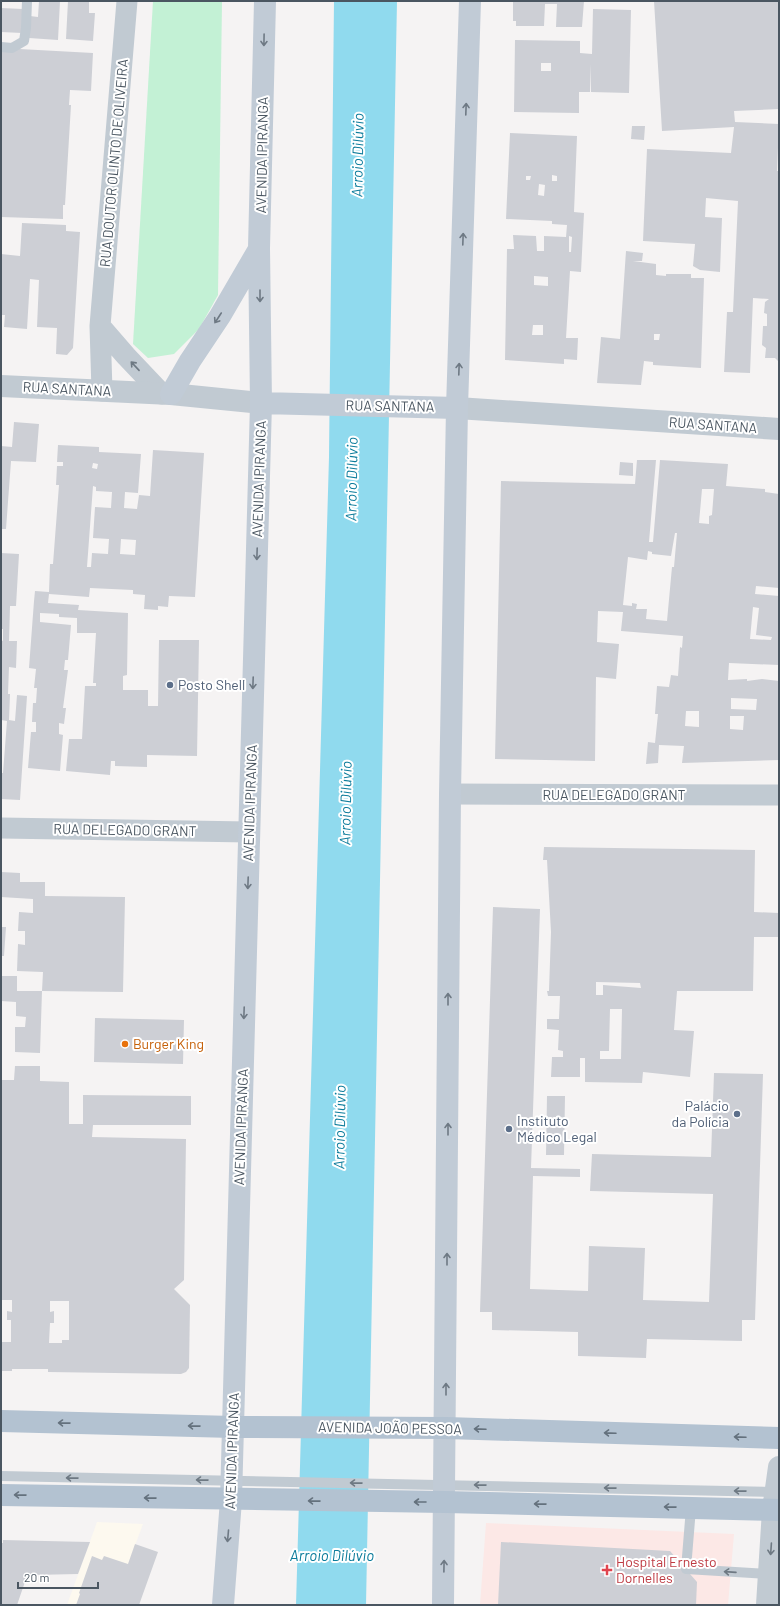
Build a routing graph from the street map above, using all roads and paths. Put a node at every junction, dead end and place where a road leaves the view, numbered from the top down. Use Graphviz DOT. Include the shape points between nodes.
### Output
graph roads {
  1 [pos="27,1"];
  2 [pos="127,1"];
  3 [pos="265,1"];
  4 [pos="470,1"];
  5 [pos="1,47"];
  6 [pos="259,248"];
  7 [pos="100,326"];
  8 [pos="1,386"];
  9 [pos="102,391"];
  10 [pos="166,394"];
  11 [pos="261,403"];
  12 [pos="458,408"];
  13 [pos="779,429"];
  14 [pos="450,794"];
  15 [pos="779,795"];
  16 [pos="1,828"];
  17 [pos="249,832"];
  18 [pos="1,1421"];
  19 [pos="233,1427"];
  20 [pos="446,1428"];
  21 [pos="779,1438"];
  22 [pos="779,1467"];
  23 [pos="1,1476"];
  24 [pos="232,1490"];
  25 [pos="445,1493"];
  26 [pos="1,1495"];
  27 [pos="777,1501"];
  28 [pos="691,1508"];
  29 [pos="769,1574"];
  30 [pos="223,1605"];
  31 [pos="444,1605"];
  32 [pos="767,1605"];
  1 -- 5 [label="lane" via="24,41 12,48"];
  2 -- 7 [label="street, RUA DOUTOR OLINTO DE OLIVEIRA"];
  3 -- 6 [label="main road, AVENIDA IPIRANGA, one-way"];
  12 -- 4 [label="main road, one-way"];
  6 -- 10 [label="main road, one-way" via="220,316"];
  6 -- 11 [label="main road, AVENIDA IPIRANGA, one-way"];
  7 -- 9 [label="street, RUA DOUTOR OLINTO DE OLIVEIRA"];
  10 -- 7 [label="street, one-way" via="126,356"];
  8 -- 9 [label="street, RUA SANTANA"];
  9 -- 10 [label="street, RUA SANTANA"];
  10 -- 11 [label="street, RUA SANTANA"];
  11 -- 12 [label="main road, RUA SANTANA"];
  11 -- 17 [label="main road, AVENIDA IPIRANGA, one-way"];
  12 -- 13 [label="street, RUA SANTANA"];
  12 -- 14 [label="main road"];
  14 -- 15 [label="street, RUA DELEGADO GRANT"];
  20 -- 14 [label="main road, one-way"];
  16 -- 17 [label="street, RUA DELEGADO GRANT"];
  17 -- 19 [label="main road, AVENIDA IPIRANGA, one-way"];
  19 -- 18 [label="main road, AVENIDA JOÃO PESSOA, one-way"];
  19 -- 20 [label="main road, AVENIDA JOÃO PESSOA"];
  19 -- 24 [label="main road, AVENIDA IPIRANGA"];
  21 -- 20 [label="main road, AVENIDA JOÃO PESSOA, one-way"];
  20 -- 25 [label="main road"];
  22 -- 27 [label="street"];
  24 -- 23 [label="lane, one-way"];
  25 -- 24 [label="main road, one-way"];
  24 -- 26 [label="main road, one-way"];
  24 -- 30 [label="main road, AVENIDA IPIRANGA, one-way"];
  27 -- 25 [label="lane, one-way"];
  28 -- 25 [label="main road, one-way"];
  31 -- 25 [label="main road, one-way"];
  27 -- 28 [label="main road"];
  27 -- 29 [label="street, one-way"];
  29 -- 28 [label="lane, one-way" via="686,1569"];
  29 -- 32 [label="street"];
}
